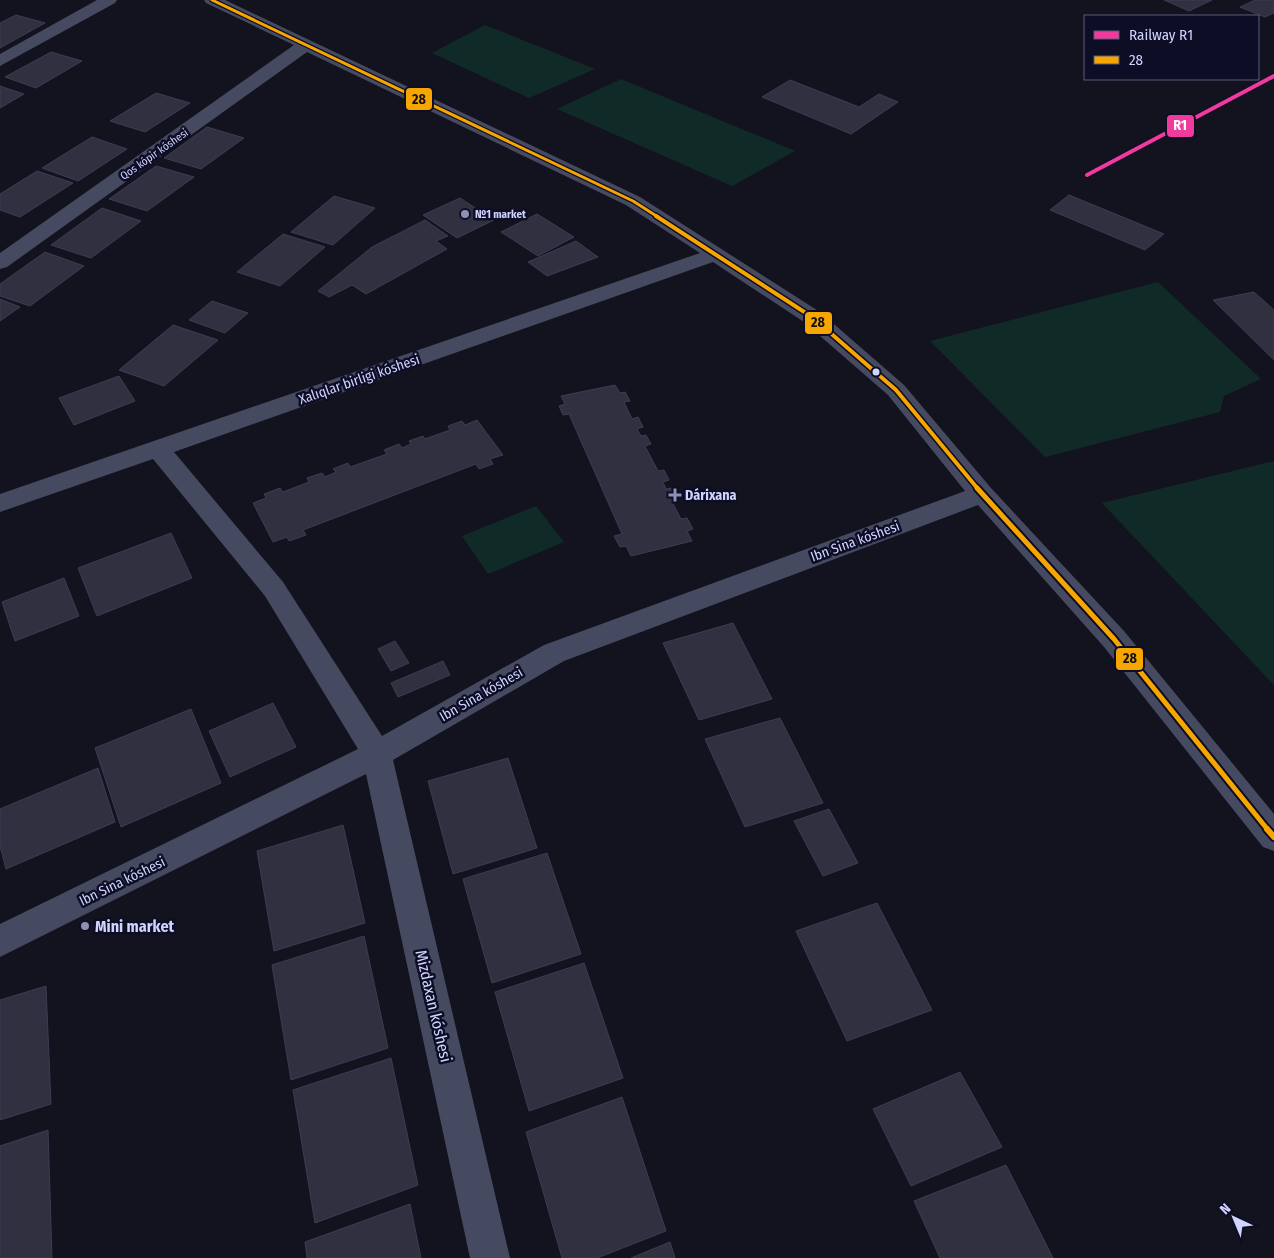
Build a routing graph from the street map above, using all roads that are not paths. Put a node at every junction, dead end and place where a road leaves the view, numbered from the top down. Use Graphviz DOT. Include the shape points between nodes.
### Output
graph roads {
  1 [pos="109,0"];
  2 [pos="212,0"];
  3 [pos="307,44"];
  4 [pos="0,62"];
  5 [pos="717,254"];
  6 [pos="0,263"];
  7 [pos="158,449"];
  8 [pos="982,494"];
  9 [pos="0,503"];
  10 [pos="377,754"];
  11 [pos="1274,837"];
  12 [pos="0,941"];
  13 [pos="490,1258"];
  1 -- 4 [label="street"];
  2 -- 3 [label="street"];
  3 -- 5 [label="street" via="633,201"];
  3 -- 6 [label="street, Qos kópir kóshesi"];
  5 -- 7 [label="street, Xalıqlar birligi kóshesi"];
  5 -- 8 [label="street" via="812,316 896,390"];
  7 -- 9 [label="street, Xalıqlar birligi kóshesi"];
  7 -- 10 [label="street, Mizdaxan kóshesi" via="274,589"];
  8 -- 10 [label="street, Ibn Sina kóshesi" via="554,652"];
  8 -- 11 [label="street" via="1114,639"];
  10 -- 12 [label="street, Ibn Sina kóshesi"];
  10 -- 13 [label="street, Mizdaxan kóshesi"];
}
